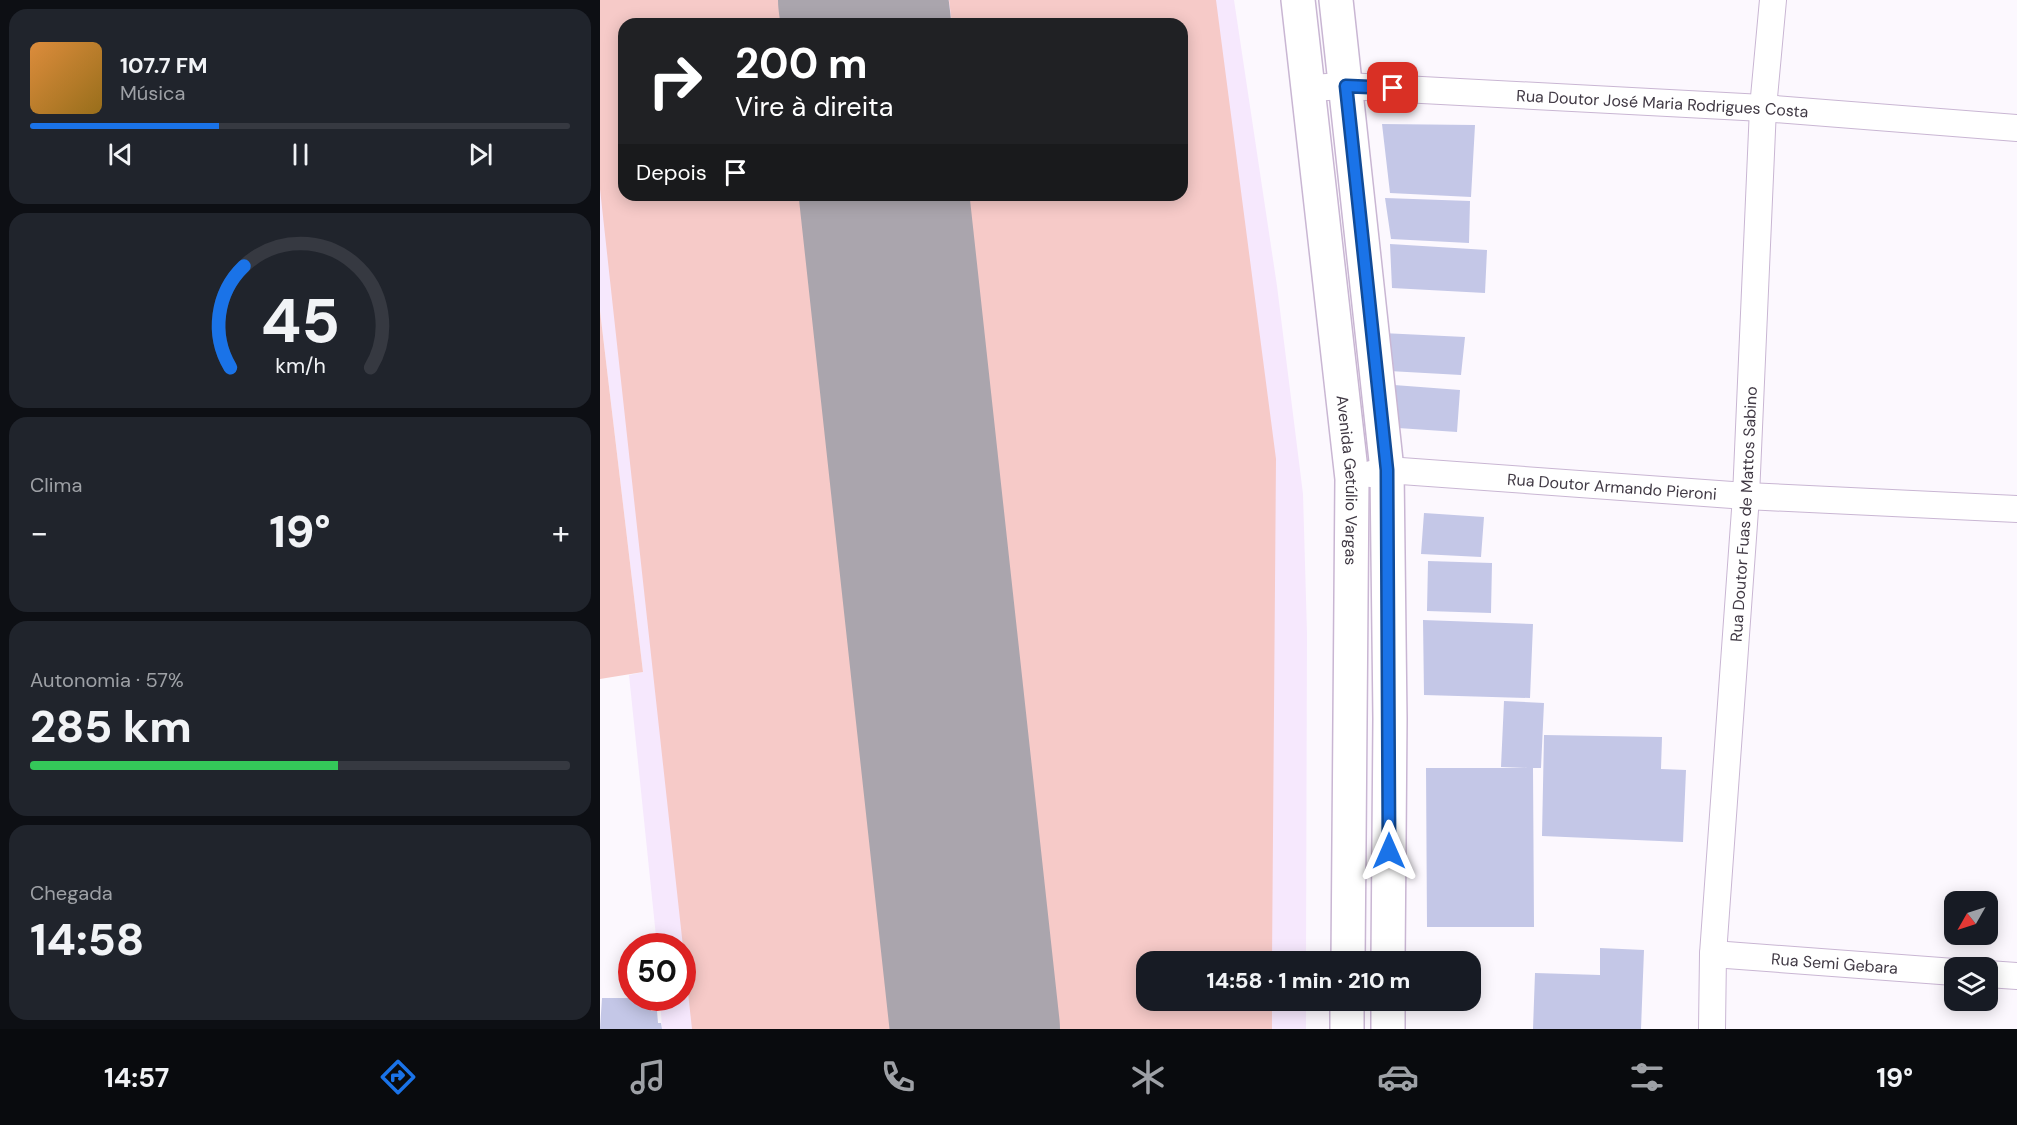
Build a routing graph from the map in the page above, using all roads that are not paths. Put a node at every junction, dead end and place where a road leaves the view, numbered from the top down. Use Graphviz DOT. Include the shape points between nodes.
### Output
graph roads {
  1 [pos="1298,0"];
  2 [pos="1336,0"];
  3 [pos="1773,0"];
  4 [pos="1346,86"];
  5 [pos="1309,88"];
  6 [pos="1763,108"];
  7 [pos="2017,128"];
  8 [pos="1387,470"];
  9 [pos="1352,479"];
  10 [pos="1746,496"];
  11 [pos="2017,509"];
  12 [pos="1348,951"];
  13 [pos="1388,951"];
  14 [pos="1713,954"];
  15 [pos="1944,971"];
  16 [pos="1998,975"];
  17 [pos="2017,976"];
  18 [pos="1347,1011"];
  19 [pos="1388,1011"];
  20 [pos="1347,1029"];
  21 [pos="1388,1029"];
  22 [pos="1712,1029"];
  1 -- 5 [label="main road, Avenida Getúlio Vargas"];
  2 -- 4 [label="main road"];
  3 -- 6 [label="street, Rua Doutor Fuas de Mattos Sabino"];
  4 -- 5 [label="street, Rua Doutor José Maria Rodrigues Costa"];
  4 -- 6 [label="street, Rua Doutor José Maria Rodrigues Costa"];
  4 -- 8 [label="main road"];
  5 -- 9 [label="main road, Avenida Getúlio Vargas"];
  6 -- 7 [label="street, Rua Doutor José Maria Rodrigues Costa"];
  6 -- 10 [label="street, Rua Doutor Fuas de Mattos Sabino"];
  8 -- 9 [label="street, Rua Doutor Armando Pieroni"];
  8 -- 10 [label="street, Rua Doutor Armando Pieroni"];
  8 -- 13 [label="main road"];
  9 -- 12 [label="main road, Avenida Getúlio Vargas"];
  10 -- 11 [label="street, Rua Doutor Armando Pieroni"];
  10 -- 14 [label="street, Rua Doutor Fuas de Mattos Sabino"];
  14 -- 15 [label="street, Rua Semi Gebara"];
  14 -- 22 [label="street, Rua Doutor Fuas de Mattos Sabino"];
  16 -- 17 [label="street"];
  18 -- 20 [label="main road"];
  19 -- 21 [label="main road"];
}
